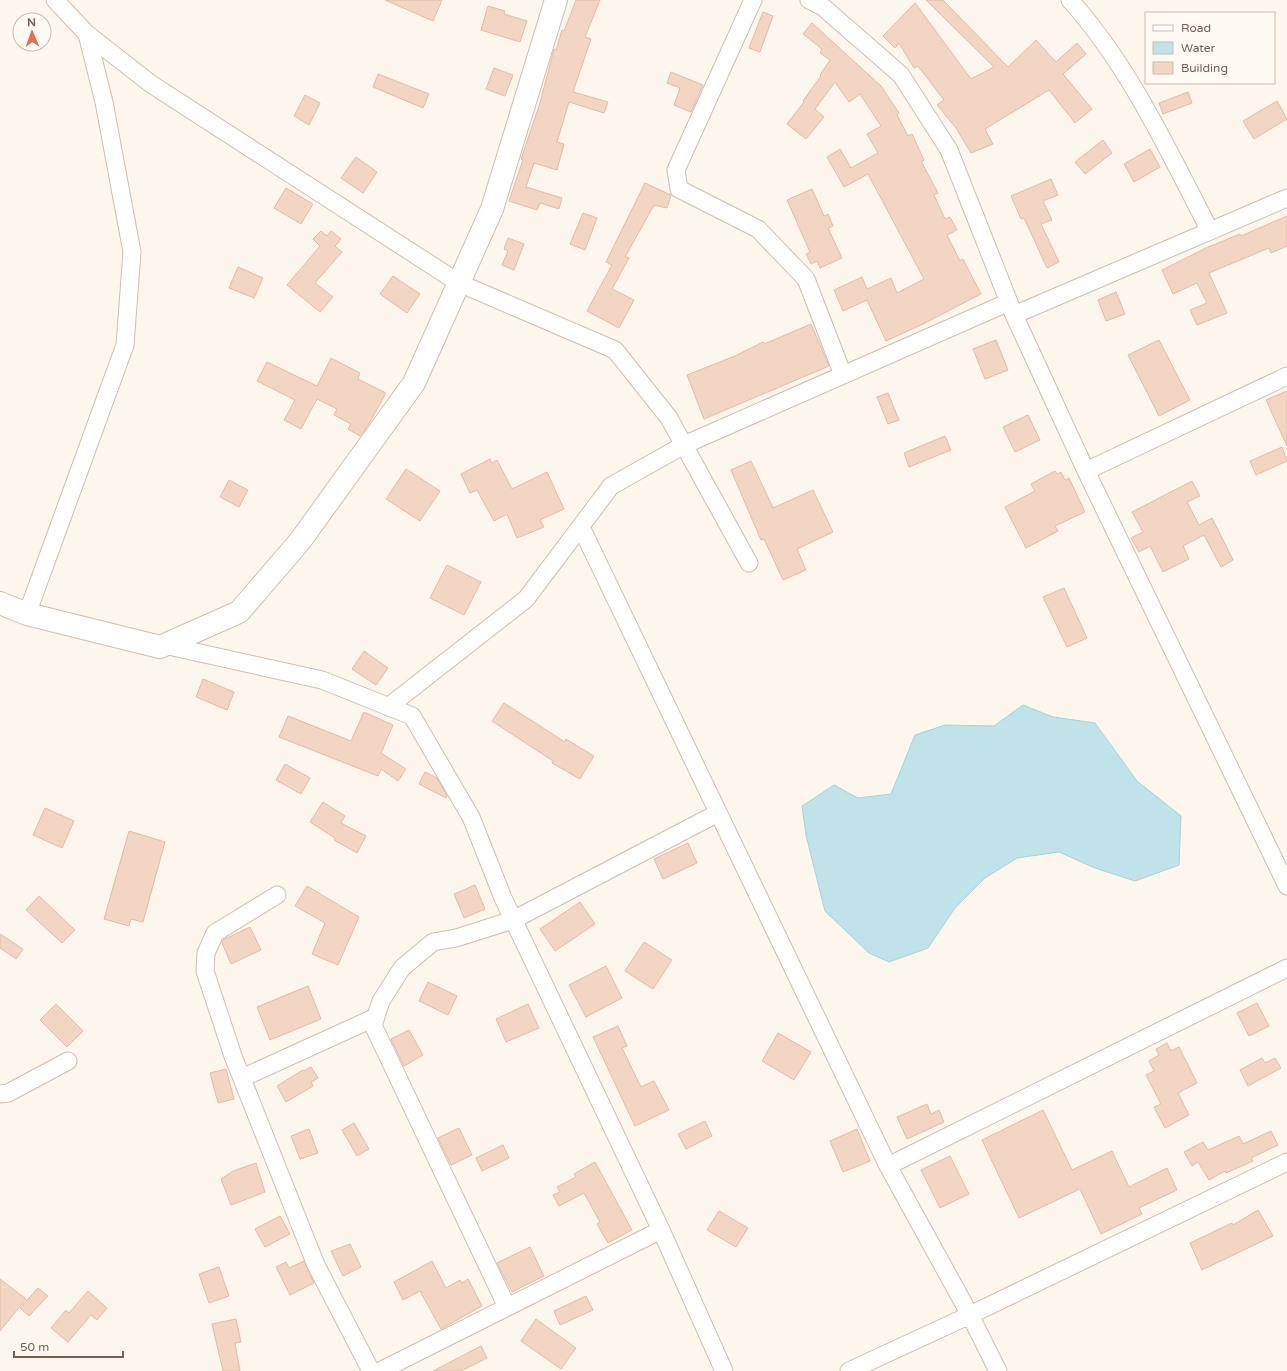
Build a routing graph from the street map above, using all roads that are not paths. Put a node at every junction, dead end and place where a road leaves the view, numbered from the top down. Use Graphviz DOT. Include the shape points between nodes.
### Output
graph roads {
  1 [pos="55,0"];
  2 [pos="556,0"];
  3 [pos="753,0"];
  4 [pos="809,0"];
  5 [pos="1070,0"];
  6 [pos="87,34"];
  7 [pos="1287,198"];
  8 [pos="1210,231"];
  9 [pos="459,283"];
  10 [pos="1011,309"];
  11 [pos="843,375"];
  12 [pos="1287,376"];
  13 [pos="684,445"];
  14 [pos="1086,471"];
  15 [pos="581,527"];
  16 [pos="749,563"];
  17 [pos="0,602"];
  18 [pos="27,614"];
  19 [pos="164,645"];
  20 [pos="388,707"];
  21 [pos="718,813"];
  22 [pos="1287,886"];
  23 [pos="277,895"];
  24 [pos="513,920"];
  25 [pos="1287,968"];
  26 [pos="376,1017"];
  27 [pos="68,1061"];
  28 [pos="242,1078"];
  29 [pos="0,1094"];
  30 [pos="1287,1162"];
  31 [pos="888,1166"];
  32 [pos="661,1230"];
  33 [pos="507,1307"];
  34 [pos="970,1315"];
  35 [pos="371,1371"];
  36 [pos="380,1371"];
  37 [pos="724,1371"];
  38 [pos="849,1371"];
  39 [pos="998,1371"];
  1 -- 6 [label="street"];
  2 -- 9 [label="street" via="492,209"];
  3 -- 11 [label="street" via="676,170 679,189 758,228 806,279"];
  4 -- 10 [label="street" via="823,7 901,75 949,150"];
  5 -- 8 [label="street" via="1084,15 1142,101"];
  6 -- 9 [label="street" via="151,84"];
  6 -- 18 [label="street" via="104,102 132,252 125,345"];
  7 -- 8 [label="street"];
  8 -- 10 [label="street"];
  9 -- 13 [label="street" via="615,350 669,418"];
  9 -- 19 [label="street" via="414,383 300,541 239,612"];
  10 -- 11 [label="street"];
  10 -- 14 [label="street"];
  11 -- 13 [label="street"];
  12 -- 14 [label="street"];
  13 -- 15 [label="street" via="611,486"];
  13 -- 16 [label="street"];
  14 -- 22 [label="street"];
  15 -- 20 [label="street" via="526,600"];
  15 -- 21 [label="street"];
  17 -- 18 [label="street"];
  18 -- 19 [label="street" via="160,647"];
  19 -- 20 [label="street" via="322,680"];
  20 -- 24 [label="street" via="412,716 470,817"];
  21 -- 24 [label="street"];
  21 -- 31 [label="street"];
  23 -- 28 [label="street" via="215,933 206,953 206,971"];
  24 -- 26 [label="street" via="456,938 433,942 402,968 381,1001"];
  24 -- 32 [label="street"];
  25 -- 31 [label="street"];
  26 -- 28 [label="street"];
  26 -- 33 [label="street" via="373,1025"];
  27 -- 29 [label="street" via="8,1093"];
  28 -- 35 [label="street" via="316,1264"];
  30 -- 34 [label="street"];
  31 -- 34 [label="street"];
  32 -- 33 [label="street"];
  32 -- 37 [label="street"];
  33 -- 36 [label="street"];
  34 -- 38 [label="street"];
  34 -- 39 [label="street"];
}
